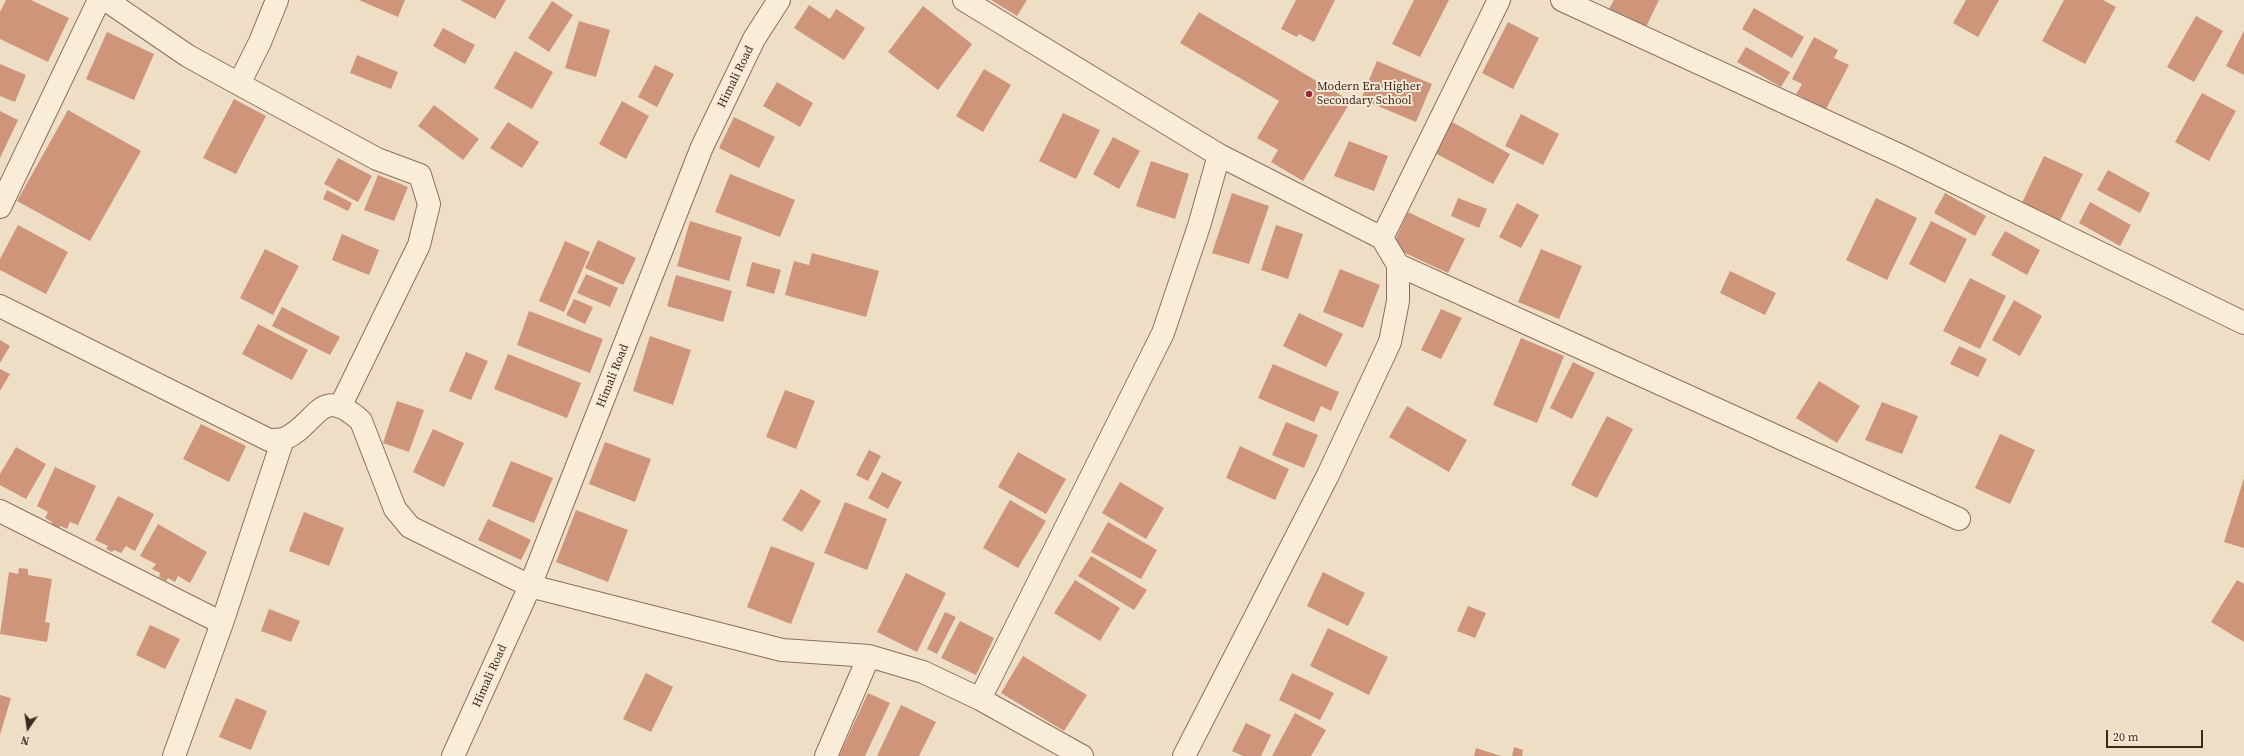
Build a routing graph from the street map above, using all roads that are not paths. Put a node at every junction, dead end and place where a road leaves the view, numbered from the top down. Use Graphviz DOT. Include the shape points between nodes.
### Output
graph roads {
  1 [pos="99,0"];
  2 [pos="106,0"];
  3 [pos="276,0"];
  4 [pos="779,0"];
  5 [pos="964,0"];
  6 [pos="1499,0"];
  7 [pos="1562,0"];
  8 [pos="239,84"];
  9 [pos="1219,154"];
  10 [pos="0,207"];
  11 [pos="1382,238"];
  12 [pos="1398,265"];
  13 [pos="0,306"];
  14 [pos="2244,323"];
  15 [pos="340,407"];
  16 [pos="283,439"];
  17 [pos="0,511"];
  18 [pos="1959,519"];
  19 [pos="530,586"];
  20 [pos="222,623"];
  21 [pos="869,656"];
  22 [pos="980,699"];
  23 [pos="174,756"];
  24 [pos="454,756"];
  25 [pos="826,756"];
  26 [pos="1082,756"];
  27 [pos="1184,756"];
  1 -- 10 [label="street"];
  2 -- 8 [label="street" via="188,56"];
  3 -- 8 [label="street" via="260,42"];
  4 -- 19 [label="street, Himali Road" via="754,40 702,147"];
  5 -- 9 [label="street"];
  6 -- 11 [label="street"];
  7 -- 14 [label="street" via="1899,155"];
  8 -- 15 [label="street" via="377,159 420,175 429,204 419,245"];
  9 -- 11 [label="street"];
  9 -- 22 [label="street" via="1199,226 1163,334"];
  11 -- 12 [label="street"];
  12 -- 18 [label="street"];
  12 -- 27 [label="street" via="1398,301 1390,342 1328,475"];
  13 -- 16 [label="street" via="258,435 269,440"];
  15 -- 16 [label="street" via="328,406 319,409 311,419"];
  15 -- 19 [label="street" via="361,421 395,509 410,527"];
  16 -- 20 [label="street"];
  17 -- 20 [label="street"];
  19 -- 21 [label="street" via="782,650"];
  19 -- 24 [label="street, Himali Road"];
  20 -- 23 [label="street"];
  21 -- 22 [label="street" via="923,672"];
  21 -- 25 [label="street"];
  22 -- 26 [label="street"];
}
